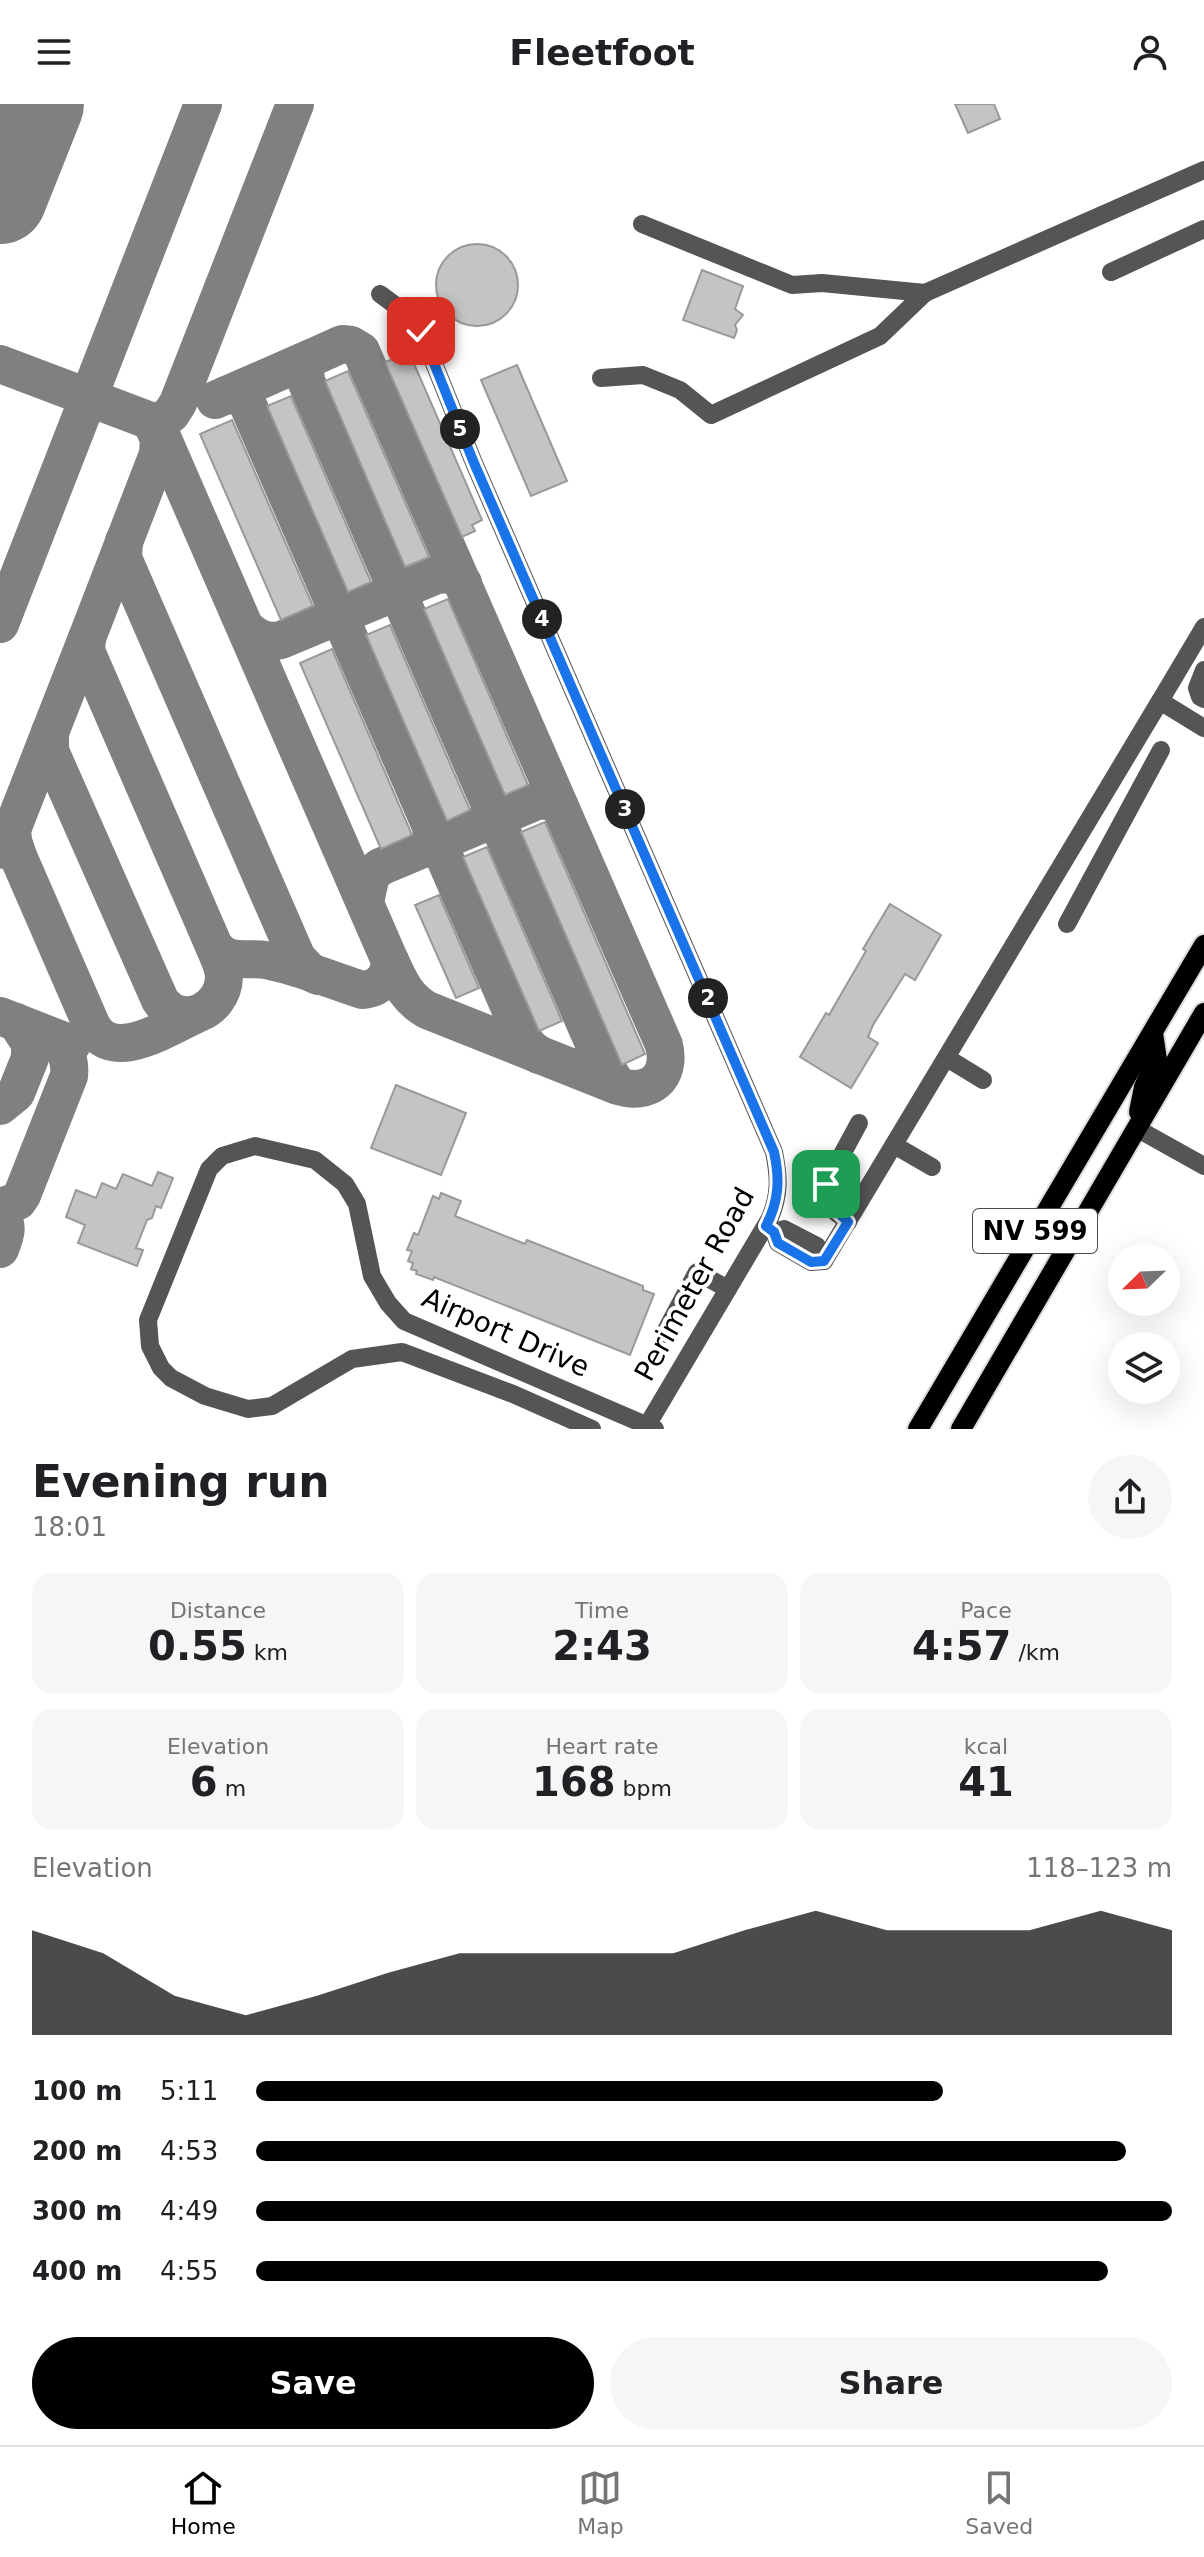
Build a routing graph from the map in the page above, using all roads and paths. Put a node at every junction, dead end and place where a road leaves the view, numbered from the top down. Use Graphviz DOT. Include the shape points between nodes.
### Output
graph roads {
  1 [pos="1204,170"];
  2 [pos="642,224"];
  3 [pos="1204,229"];
  4 [pos="1111,272"];
  5 [pos="925,293"];
  6 [pos="380,294"];
  7 [pos="601,378"];
  8 [pos="1204,627"];
  9 [pos="1204,670"];
  10 [pos="1204,699"];
  11 [pos="1160,701"];
  12 [pos="1204,728"];
  13 [pos="1161,750"];
  14 [pos="1067,924"];
  15 [pos="1204,945"];
  16 [pos="1204,1013"];
  17 [pos="1153,1033"];
  18 [pos="947,1058"];
  19 [pos="983,1080"];
  20 [pos="859,1123"];
  21 [pos="1136,1128"];
  22 [pos="894,1145"];
  23 [pos="1204,1166"];
  24 [pos="932,1167"];
  25 [pos="848,1222"];
  26 [pos="770,1229"];
  27 [pos="728,1289"];
  28 [pos="664,1334"];
  29 [pos="649,1428"];
  30 [pos="592,1429"];
  31 [pos="918,1429"];
  32 [pos="961,1429"];
  1 -- 5 [label="street"];
  2 -- 5 [label="street" via="792,285"];
  3 -- 4 [label="street"];
  5 -- 7 [label="street" via="880,336 711,415 680,390 643,375"];
  6 -- 26 [label="street, Perimeter Road" via="421,331 774,1152 778,1197"];
  8 -- 11 [label="street"];
  9 -- 10 [label="street" via="1197,688"];
  11 -- 12 [label="street"];
  11 -- 18 [label="street"];
  13 -- 14 [label="street"];
  15 -- 17 [label="main road, NV 599"];
  16 -- 21 [label="main road, NV 599"];
  17 -- 21 [label="main road" via="1157,1060 1144,1087"];
  17 -- 31 [label="main road, NV 599"];
  18 -- 19 [label="street"];
  18 -- 22 [label="street"];
  20 -- 25 [label="street" via="822,1197"];
  21 -- 23 [label="street"];
  21 -- 32 [label="main road, NV 599"];
  22 -- 24 [label="street"];
  22 -- 25 [label="street"];
  25 -- 26 [label="street" via="824,1261 817,1246 784,1229"];
  26 -- 27 [label="street, Perimeter Road"];
  27 -- 28 [label="street" via="697,1272"];
  27 -- 29 [label="street, Perimeter Road"];
  29 -- 30 [label="street, Airport Drive" via="404,1321 372,1276 357,1204 345,1184 315,1160 255,1146 222,1156 209,1169 148,1320 150,1346 171,1378 248,1409 272,1406 352,1359 402,1352"];
}
